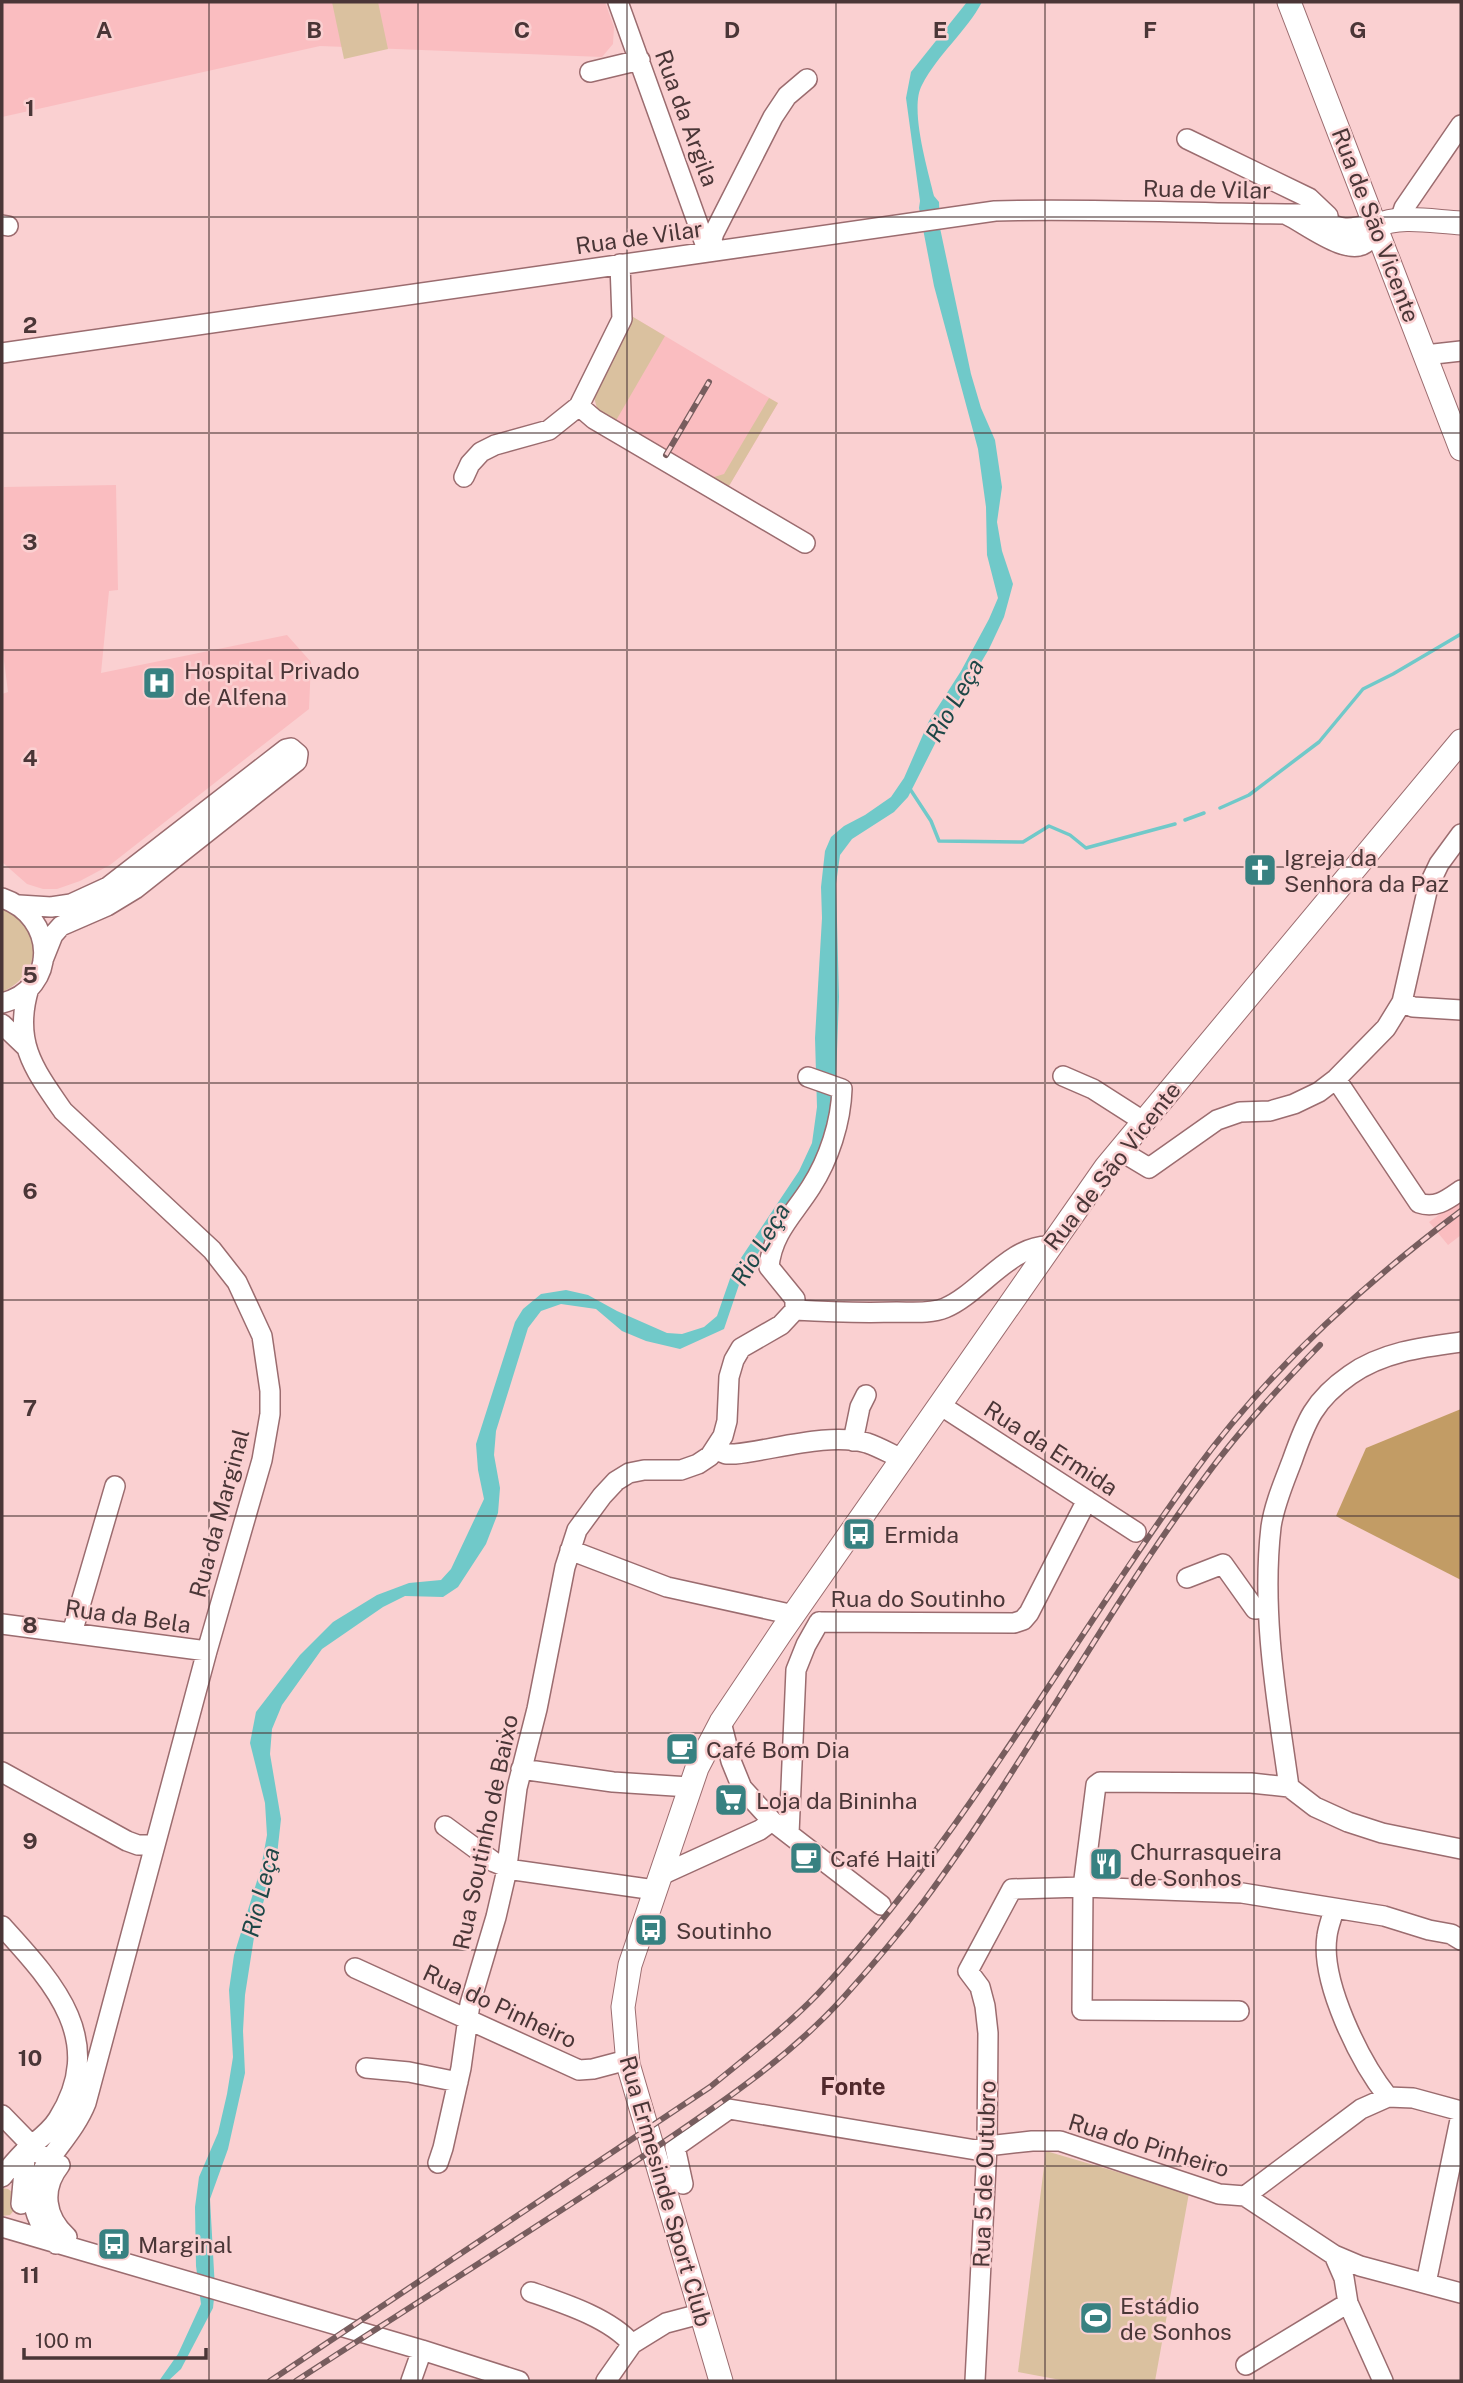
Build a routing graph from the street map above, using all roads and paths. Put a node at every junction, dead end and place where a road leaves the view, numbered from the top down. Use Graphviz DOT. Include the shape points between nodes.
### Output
graph roads {
  1 [pos="618,2"];
  2 [pos="1289,2"];
  3 [pos="640,60"];
  4 [pos="590,72"];
  5 [pos="807,79"];
  6 [pos="1461,125"];
  7 [pos="1187,139"];
  8 [pos="1287,215"];
  9 [pos="1400,220"];
  10 [pos="1461,223"];
  11 [pos="1329,224"];
  12 [pos="1376,226"];
  13 [pos="708,251"];
  14 [pos="620,264"];
  15 [pos="1461,351"];
  16 [pos="2,353"];
  17 [pos="1425,355"];
  18 [pos="579,407"];
  19 [pos="1461,449"];
  20 [pos="464,477"];
  21 [pos="806,543"];
  22 [pos="1461,741"];
  23 [pos="221,800"];
  24 [pos="1461,834"];
  25 [pos="185,850"];
  26 [pos="9,899"];
  27 [pos="43,960"];
  28 [pos="29,988"];
  29 [pos="1402,1002"];
  30 [pos="2,1003"];
  31 [pos="1461,1010"];
  32 [pos="2,1024"];
  33 [pos="25,1046"];
  34 [pos="1063,1076"];
  35 [pos="808,1077"];
  36 [pos="1336,1079"];
  37 [pos="1143,1121"];
  38 [pos="1119,1150"];
  39 [pos="1461,1190"];
  40 [pos="1049,1246"];
  41 [pos="795,1310"];
  42 [pos="1461,1342"];
  43 [pos="866,1395"];
  44 [pos="940,1405"];
  45 [pos="853,1441"];
  46 [pos="716,1450"];
  47 [pos="902,1459"];
  48 [pos="114,1486"];
  49 [pos="1087,1500"];
  50 [pos="1136,1532"];
  51 [pos="570,1550"];
  52 [pos="1187,1578"];
  53 [pos="1267,1608"];
  54 [pos="797,1612"];
  55 [pos="819,1622"];
  56 [pos="2,1624"];
  57 [pos="72,1633"];
  58 [pos="207,1651"];
  59 [pos="721,1722"];
  60 [pos="521,1769"];
  61 [pos="2,1772"];
  62 [pos="690,1787"];
  63 [pos="1289,1787"];
  64 [pos="772,1821"];
  65 [pos="445,1826"];
  66 [pos="789,1834"];
  67 [pos="155,1845"];
  68 [pos="1461,1849"];
  69 [pos="507,1868"];
  70 [pos="657,1883"];
  71 [pos="1083,1886"];
  72 [pos="881,1905"];
  73 [pos="1334,1909"];
  74 [pos="2,1926"];
  75 [pos="1461,1940"];
  76 [pos="355,1968"];
  77 [pos="119,1986"];
  78 [pos="1239,2011"];
  79 [pos="468,2018"];
  80 [pos="627,2060"];
  81 [pos="366,2068"];
  82 [pos="457,2082"];
  83 [pos="1388,2096"];
  84 [pos="1461,2113"];
  85 [pos="2,2115"];
  86 [pos="38,2140"];
  87 [pos="987,2146"];
  88 [pos="438,2163"];
  89 [pos="46,2164"];
  90 [pos="2,2177"];
  91 [pos="2,2184"];
  92 [pos="683,2184"];
  93 [pos="47,2196"];
  94 [pos="1245,2196"];
  95 [pos="21,2204"];
  96 [pos="36,2218"];
  97 [pos="7,2228"];
  98 [pos="56,2244"];
  99 [pos="1334,2255"];
  100 [pos="106,2256"];
  101 [pos="1426,2283"];
  102 [pos="531,2292"];
  103 [pos="1461,2293"];
  104 [pos="1348,2303"];
  105 [pos="700,2314"];
  106 [pos="632,2344"];
  107 [pos="422,2350"];
  108 [pos="1246,2365"];
  109 [pos="411,2381"];
  110 [pos="519,2381"];
  111 [pos="606,2381"];
  112 [pos="721,2381"];
  113 [pos="975,2381"];
  114 [pos="1383,2381"];
  1 -- 3 [label="street, Rua da Argila"];
  2 -- 12 [label="main road, Rua de São Vicente"];
  3 -- 4 [label="street"];
  3 -- 13 [label="street, Rua da Argila"];
  5 -- 13 [label="street" via="787,96 773,117"];
  6 -- 9 [label="street"];
  7 -- 11 [label="street" via="1309,198 1328,216"];
  8 -- 11 [label="street, Rua de Vilar" via="1302,214"];
  8 -- 12 [label="street, Rua de Vilar" via="1336,243 1357,247 1368,242"];
  8 -- 13 [label="street, Rua de Vilar" via="995,211"];
  9 -- 10 [label="main road"];
  9 -- 12 [label="main road"];
  11 -- 12 [label="street, Rua de Vilar"];
  12 -- 17 [label="main road, Rua de São Vicente"];
  13 -- 14 [label="street, Rua de Vilar"];
  14 -- 16 [label="street, Rua de Vilar"];
  14 -- 18 [label="street" via="622,319"];
  15 -- 17 [label="street"];
  17 -- 19 [label="main road, Rua de São Vicente"];
  18 -- 20 [label="street" via="549,430 481,452"];
  18 -- 21 [label="street"];
  22 -- 37 [label="main road, Rua de São Vicente"];
  23 -- 25 [label="street" via="220,814 191,838"];
  23 -- 25 [label="street" via="286,749 295,750 297,761"];
  23 -- 26 [label="street" via="108,887 71,904 51,907"];
  24 -- 29 [label="street" via="1429,887"];
  25 -- 27 [label="street, Rua da Marginal" via="124,896 61,926"];
  26 -- 27 [label="street" via="31,916 39,929"];
  27 -- 28 [label="street, Rua da Marginal"];
  28 -- 30 [label="street"];
  28 -- 33 [label="street, Rua da Marginal" via="23,1009"];
  29 -- 31 [label="street"];
  29 -- 36 [label="street" via="1386,1028"];
  32 -- 33 [label="street, Rua da Marginal"];
  33 -- 58 [label="street, Rua da Marginal" via="63,1111 212,1250 237,1282 262,1336 270,1414 262,1460"];
  34 -- 37 [label="street"];
  35 -- 41 [label="street" via="842,1089 822,1167 771,1249 769,1267 795,1299"];
  36 -- 38 [label="street" via="1294,1104 1217,1120 1149,1168"];
  36 -- 39 [label="street" via="1419,1203 1444,1202"];
  37 -- 38 [label="main road, Rua de São Vicente"];
  38 -- 40 [label="main road, Rua de São Vicente"];
  40 -- 41 [label="street" via="1026,1252 940,1310"];
  40 -- 44 [label="main road, Rua de São Vicente"];
  41 -- 46 [label="street" via="781,1325 741,1348 734,1360 727,1421"];
  42 -- 53 [label="street" via="1379,1360 1352,1373 1311,1412 1271,1525"];
  43 -- 45 [label="street"];
  44 -- 47 [label="main road, Rua de São Vicente"];
  44 -- 49 [label="street, Rua da Ermida"];
  45 -- 46 [label="street" via="799,1443 735,1454"];
  45 -- 47 [label="street"];
  46 -- 51 [label="street, Rua Soutinho de Baixo" via="681,1470 644,1470 616,1481 586,1516"];
  47 -- 54 [label="main road, Rua de São Vicente"];
  48 -- 57 [label="street"];
  49 -- 50 [label="street, Rua da Ermida"];
  49 -- 55 [label="street, Rua do Soutinho" via="1023,1620"];
  51 -- 54 [label="street" via="667,1587"];
  51 -- 60 [label="street, Rua Soutinho de Baixo"];
  52 -- 53 [label="street" via="1223,1563 1255,1609"];
  53 -- 63 [label="street"];
  54 -- 55 [label="street"];
  54 -- 59 [label="main road"];
  55 -- 66 [label="street, Rua do Soutinho" via="796,1670"];
  56 -- 57 [label="street, Rua da Bela"];
  57 -- 58 [label="street, Rua da Bela"];
  58 -- 67 [label="street, Rua da Marginal"];
  59 -- 62 [label="main road, Rua Ermesinde Sport Club"];
  59 -- 64 [label="street" via="742,1788"];
  60 -- 62 [label="street"];
  60 -- 69 [label="street, Rua Soutinho de Baixo"];
  61 -- 67 [label="street" via="127,1841"];
  62 -- 70 [label="main road, Rua Ermesinde Sport Club"];
  63 -- 68 [label="street" via="1315,1807 1348,1822"];
  63 -- 71 [label="street" via="1100,1782"];
  64 -- 66 [label="street"];
  64 -- 70 [label="street"];
  65 -- 69 [label="street"];
  66 -- 72 [label="street"];
  67 -- 77 [label="street, Rua da Marginal"];
  69 -- 70 [label="street"];
  69 -- 79 [label="street, Rua Soutinho de Baixo"];
  70 -- 80 [label="main road, Rua Ermesinde Sport Club" via="630,1965 623,2007"];
  71 -- 73 [label="street" via="1242,1894"];
  71 -- 78 [label="street" via="1082,2010"];
  71 -- 87 [label="street, Rua 5 de Outubro" via="1012,1889 968,1971 979,1987 988,2033"];
  73 -- 75 [label="street" via="1384,1916"];
  73 -- 83 [label="street" via="1326,1937 1335,1994 1348,2029"];
  74 -- 86 [label="street" via="59,1993 73,2025 75,2079 64,2109"];
  76 -- 79 [label="street, Rua do Pinheiro"];
  77 -- 86 [label="street, Rua da Marginal" via="86,2103 73,2130"];
  77 -- 93 [label="street, Rua da Marginal" via="96,2106 84,2132 54,2173"];
  79 -- 80 [label="street, Rua do Pinheiro" via="579,2070"];
  79 -- 82 [label="street, Rua Soutinho de Baixo"];
  80 -- 105 [label="main road, Rua Ermesinde Sport Club"];
  81 -- 82 [label="street" via="409,2071"];
  82 -- 88 [label="street, Rua Soutinho de Baixo"];
  83 -- 84 [label="street" via="1413,2098"];
  83 -- 94 [label="street, Rua do Pinheiro" via="1362,2109"];
  84 -- 101 [label="street"];
  85 -- 86 [label="street"];
  86 -- 89 [label="street, Rua da Marginal"];
  86 -- 90 [label="street"];
  86 -- 95 [label="street"];
  87 -- 92 [label="street, Rua do Pinheiro" via="976,2150 729,2109 676,2147"];
  87 -- 94 [label="street, Rua do Pinheiro" via="1060,2141 1219,2194"];
  87 -- 113 [label="street, Rua 5 de Outubro"];
  89 -- 93 [label="street" via="43,2185"];
  89 -- 96 [label="street, Rua da Marginal" via="34,2187"];
  91 -- 95 [label="street" via="18,2192"];
  93 -- 96 [label="street, Rua da Marginal"];
  93 -- 100 [label="street" via="55,2226 66,2237"];
  94 -- 99 [label="street"];
  95 -- 97 [label="street"];
  96 -- 97 [label="street"];
  96 -- 98 [label="street"];
  97 -- 98 [label="street"];
  98 -- 100 [label="street"];
  99 -- 101 [label="street"];
  99 -- 104 [label="street" via="1345,2278"];
  100 -- 107 [label="street"];
  101 -- 103 [label="street"];
  102 -- 106 [label="street" via="579,2310 623,2333"];
  104 -- 108 [label="street"];
  104 -- 114 [label="street"];
  105 -- 106 [label="street" via="666,2323"];
  105 -- 112 [label="main road, Rua Ermesinde Sport Club"];
  106 -- 111 [label="street"];
  107 -- 109 [label="street"];
  107 -- 110 [label="street"];
}
